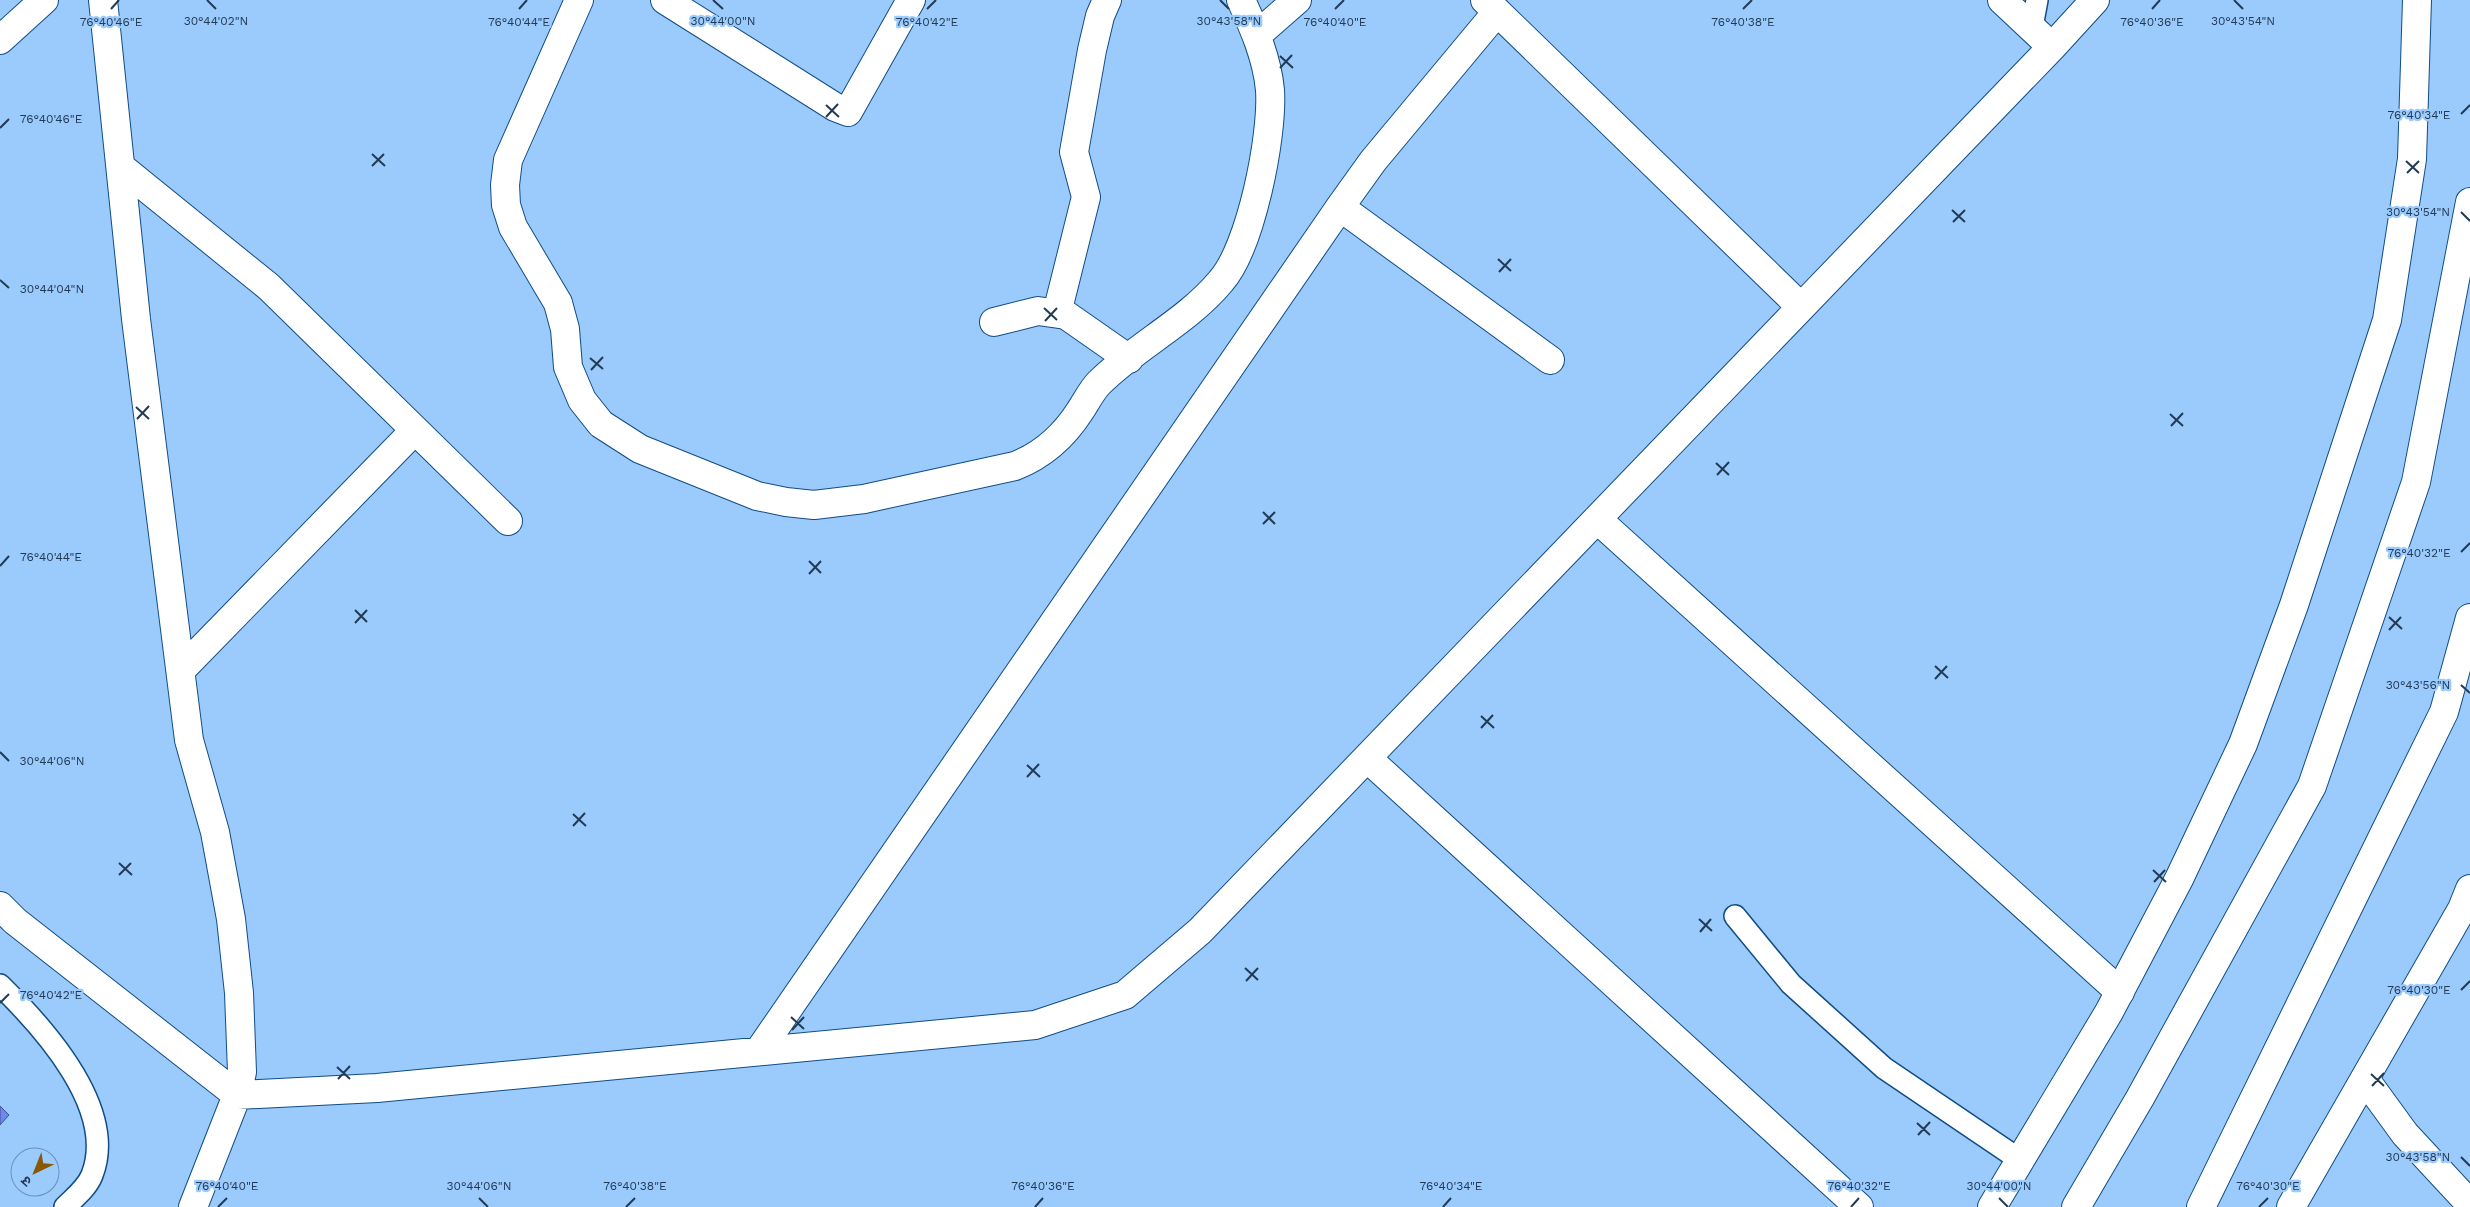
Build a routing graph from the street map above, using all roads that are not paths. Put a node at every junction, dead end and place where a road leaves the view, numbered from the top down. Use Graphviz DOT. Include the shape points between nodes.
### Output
graph roads {
  1 [pos="44,0"];
  2 [pos="105,0"];
  3 [pos="579,0"];
  4 [pos="665,0"];
  5 [pos="911,0"];
  6 [pos="1106,0"];
  7 [pos="1241,0"];
  8 [pos="1297,0"];
  9 [pos="2002,0"];
  10 [pos="2037,0"];
  11 [pos="2095,0"];
  12 [pos="2417,0"];
  13 [pos="1491,6"];
  14 [pos="2032,27"];
  15 [pos="1257,35"];
  16 [pos="0,40"];
  17 [pos="2052,47"];
  18 [pos="122,168"];
  19 [pos="2470,202"];
  20 [pos="1340,207"];
  21 [pos="1801,307"];
  22 [pos="1057,313"];
  23 [pos="994,322"];
  24 [pos="1129,359"];
  25 [pos="1550,360"];
  26 [pos="415,430"];
  27 [pos="1597,519"];
  28 [pos="508,521"];
  29 [pos="2470,618"];
  30 [pos="181,670"];
  31 [pos="1367,758"];
  32 [pos="2470,889"];
  33 [pos="0,906"];
  34 [pos="1734,916"];
  35 [pos="0,985"];
  36 [pos="2120,992"];
  37 [pos="759,1051"];
  38 [pos="2365,1080"];
  39 [pos="237,1095"];
  40 [pos="2020,1160"];
  41 [pos="2470,1204"];
  42 [pos="67,1206"];
  43 [pos="193,1207"];
  44 [pos="1859,1207"];
  45 [pos="1992,1207"];
  46 [pos="2076,1207"];
  47 [pos="2201,1207"];
  48 [pos="2291,1207"];
  1 -- 16 [label="street"];
  2 -- 18 [label="street" via="108,57"];
  3 -- 24 [label="street" via="508,160 506,205 513,227 558,303 565,329 568,367 582,400 601,424 640,449 757,496 814,505 864,499 1015,466 1032,459 1053,444 1072,424 1098,383"];
  4 -- 5 [label="street" via="835,107 848,112"];
  6 -- 22 [label="street" via="1092,50 1074,152 1086,197"];
  7 -- 15 [label="street"];
  8 -- 15 [label="street"];
  9 -- 14 [label="street"];
  10 -- 14 [label="lane"];
  11 -- 17 [label="street"];
  12 -- 36 [label="street" via="2412,159 2387,320 2294,605 2243,744 2180,879"];
  13 -- 20 [label="street"];
  13 -- 21 [label="street"];
  14 -- 17 [label="street"];
  15 -- 24 [label="street" via="1270,89 1268,128 1250,224 1237,259 1222,281 1196,308"];
  17 -- 21 [label="street"];
  18 -- 26 [label="street" via="269,287"];
  18 -- 30 [label="street" via="136,319"];
  19 -- 46 [label="street" via="2416,482 2312,786 2140,1098"];
  20 -- 25 [label="street"];
  20 -- 37 [label="street"];
  21 -- 27 [label="street"];
  22 -- 23 [label="street" via="1038,312"];
  22 -- 24 [label="street" via="1066,315"];
  26 -- 28 [label="street"];
  26 -- 30 [label="street"];
  27 -- 31 [label="street"];
  27 -- 36 [label="street"];
  29 -- 47 [label="street" via="2444,712"];
  30 -- 39 [label="street" via="189,740 215,832 231,919 242,1041 242,1072"];
  31 -- 37 [label="street" via="1200,932 1125,995 1035,1025"];
  31 -- 44 [label="street"];
  32 -- 38 [label="street" via="2462,909"];
  33 -- 39 [label="street"];
  34 -- 40 [label="lane" via="1791,984 1884,1068"];
  35 -- 42 [label="lane" via="64,1059 83,1090 93,1116 97,1132 95,1166 87,1184"];
  36 -- 40 [label="street"];
  37 -- 39 [label="street" via="377,1088"];
  38 -- 41 [label="street" via="2405,1134"];
  38 -- 48 [label="street"];
  39 -- 43 [label="street"];
  40 -- 45 [label="street"];
}
